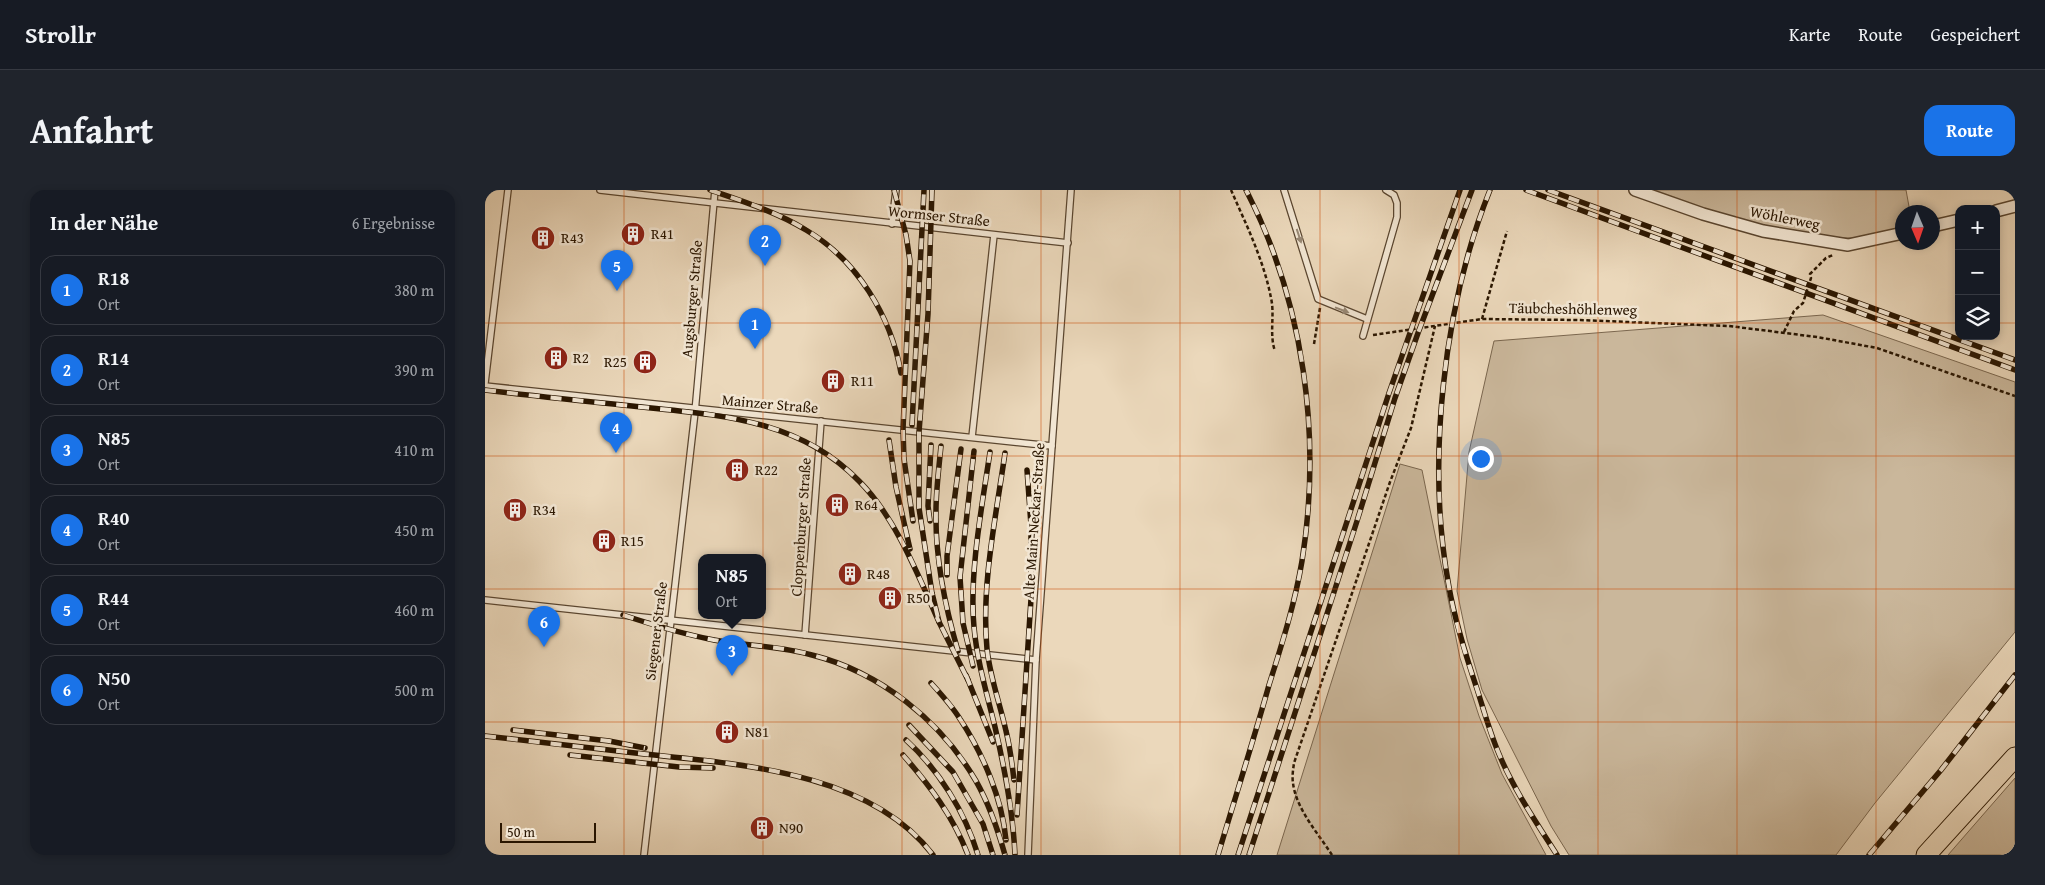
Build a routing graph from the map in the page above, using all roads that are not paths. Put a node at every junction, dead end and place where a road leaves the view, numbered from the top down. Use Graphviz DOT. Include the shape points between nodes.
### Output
graph roads {
  1 [pos="508,190"];
  2 [pos="600,190"];
  3 [pos="715,190"];
  4 [pos="895,190"];
  5 [pos="1071,190"];
  6 [pos="1284,190"];
  7 [pos="1385,190"];
  8 [pos="1635,190"];
  9 [pos="714,204"];
  10 [pos="2015,206"];
  11 [pos="2000,210"];
  12 [pos="1955,221"];
  13 [pos="892,224"];
  14 [pos="1940,224"];
  15 [pos="994,235"];
  16 [pos="1895,235"];
  17 [pos="1067,243"];
  18 [pos="1367,319"];
  19 [pos="1363,336"];
  20 [pos="485,384"];
  21 [pos="695,410"];
  22 [pos="821,421"];
  23 [pos="972,437"];
  24 [pos="1052,446"];
  25 [pos="485,600"];
  26 [pos="670,620"];
  27 [pos="805,635"];
  28 [pos="1036,660"];
  29 [pos="2015,757"];
  30 [pos="644,855"];
  31 [pos="1028,855"];
  32 [pos="1926,855"];
  1 -- 20 [label="lane"];
  2 -- 9 [label="lane, Wormser Straße"];
  3 -- 9 [label="lane, Augsburger Straße"];
  4 -- 13 [label="lane"];
  5 -- 17 [label="lane, Alte Main-Neckar-Straße"];
  6 -- 18 [label="lane, one-way" via="1318,300"];
  7 -- 18 [label="lane" via="1394,195 1397,217"];
  8 -- 16 [label="street, Wöhlerweg" via="1763,231 1849,246"];
  9 -- 13 [label="lane, Wormser Straße"];
  9 -- 21 [label="lane, Augsburger Straße"];
  10 -- 11 [label="street"];
  12 -- 14 [label="street"];
  13 -- 15 [label="lane, Wormser Straße"];
  15 -- 17 [label="lane, Wormser Straße"];
  15 -- 23 [label="lane"];
  17 -- 24 [label="lane, Alte Main-Neckar-Straße"];
  18 -- 19 [label="lane"];
  20 -- 21 [label="lane, Mainzer Straße"];
  21 -- 22 [label="lane, Mainzer Straße"];
  21 -- 26 [label="lane, Siegener Straße"];
  22 -- 23 [label="lane, Mainzer Straße"];
  22 -- 27 [label="lane, Cloppenburger Straße"];
  23 -- 24 [label="lane, Mainzer Straße"];
  24 -- 28 [label="lane, Alte Main-Neckar-Straße"];
  25 -- 26 [label="lane"];
  26 -- 27 [label="lane"];
  26 -- 30 [label="lane, Siegener Straße"];
  27 -- 28 [label="lane"];
  28 -- 31 [label="lane, Alte Main-Neckar-Straße"];
  29 -- 32 [label="main road"];
}
